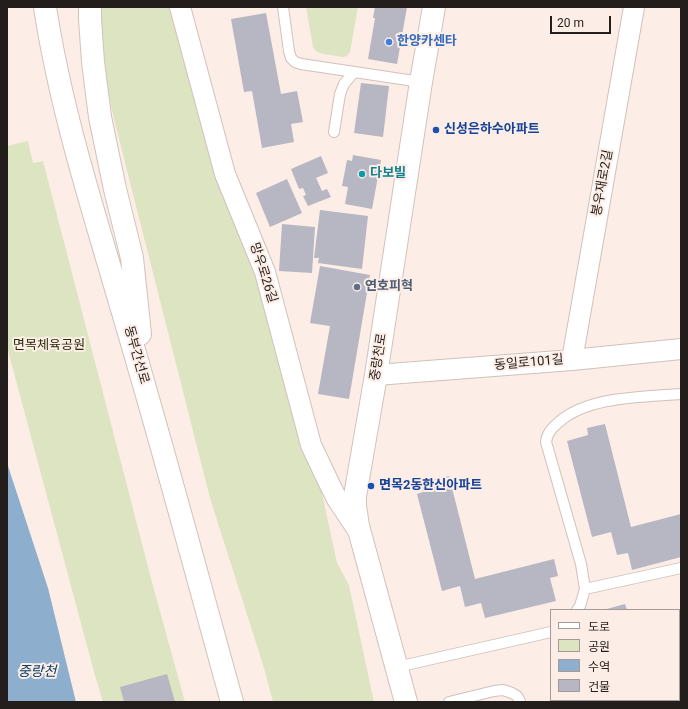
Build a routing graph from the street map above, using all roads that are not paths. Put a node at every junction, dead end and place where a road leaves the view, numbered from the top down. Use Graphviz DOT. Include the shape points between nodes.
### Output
graph roads {
  1 [pos="45,7"];
  2 [pos="90,7"];
  3 [pos="180,7"];
  4 [pos="283,7"];
  5 [pos="434,7"];
  6 [pos="634,7"];
  7 [pos="354,72"];
  8 [pos="421,82"];
  9 [pos="334,132"];
  10 [pos="681,349"];
  11 [pos="572,360"];
  12 [pos="376,375"];
  13 [pos="146,392"];
  14 [pos="681,394"];
  15 [pos="360,533"];
  16 [pos="681,568"];
  17 [pos="585,588"];
  18 [pos="578,609"];
  19 [pos="550,632"];
  20 [pos="397,667"];
  21 [pos="520,701"];
  22 [pos="232,702"];
  23 [pos="406,702"];
  24 [pos="449,702"];
  1 -- 13 [label="main road, 동부간선로" via="66,114"];
  2 -- 13 [label="main road" via="100,117 132,258"];
  3 -- 15 [label="street, 망우로26길" via="225,174 265,272 311,445 332,488"];
  4 -- 7 [label="lane" via="289,51 295,62"];
  5 -- 8 [label="main road, 중랑천로"];
  6 -- 11 [label="street, 봉우재로2길"];
  7 -- 8 [label="lane"];
  7 -- 9 [label="lane" via="340,94"];
  8 -- 12 [label="main road, 중랑천로"];
  10 -- 11 [label="street, 동일로101길"];
  11 -- 12 [label="street, 동일로101길"];
  12 -- 15 [label="main road, 중랑천로" via="355,496"];
  13 -- 22 [label="main road, 동부간선로"];
  14 -- 17 [label="lane" via="600,402 565,416 551,428 546,437 582,564"];
  15 -- 20 [label="main road, 중랑천로"];
  16 -- 17 [label="lane"];
  17 -- 18 [label="lane"];
  19 -- 20 [label="lane"];
  20 -- 23 [label="main road, 중랑천로"];
  21 -- 24 [label="lane" via="517,696 503,690"];
}
